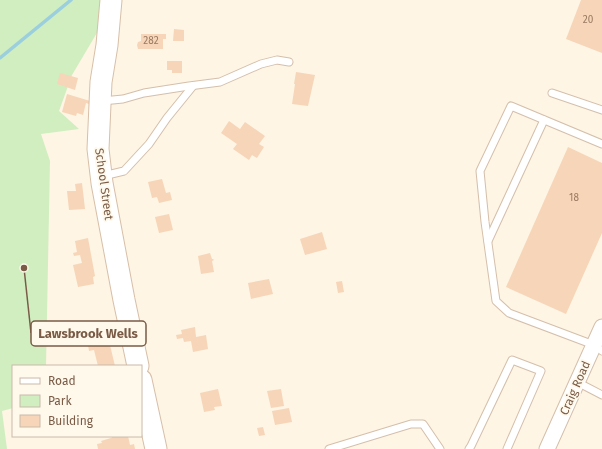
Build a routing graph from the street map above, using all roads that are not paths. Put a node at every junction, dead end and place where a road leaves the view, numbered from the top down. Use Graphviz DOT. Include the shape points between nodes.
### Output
graph roads {
  1 [pos="111,0"];
  2 [pos="288,62"];
  3 [pos="193,86"];
  4 [pos="552,93"];
  5 [pos="100,101"];
  6 [pos="602,110"];
  7 [pos="544,120"];
  8 [pos="602,144"];
  9 [pos="101,176"];
  10 [pos="488,242"];
  11 [pos="602,327"];
  12 [pos="598,348"];
  13 [pos="138,365"];
  14 [pos="577,382"];
  15 [pos="142,385"];
  16 [pos="602,395"];
  17 [pos="156,449"];
  18 [pos="329,449"];
  19 [pos="440,449"];
  20 [pos="469,449"];
  21 [pos="507,449"];
  22 [pos="547,449"];
  1 -- 5 [label="street, School Street"];
  2 -- 3 [label="lane" via="276,60 220,82"];
  3 -- 5 [label="lane"];
  3 -- 9 [label="lane" via="149,144 124,171"];
  4 -- 6 [label="lane"];
  5 -- 9 [label="street, School Street" via="98,149"];
  7 -- 8 [label="lane"];
  7 -- 10 [label="lane"];
  7 -- 10 [label="lane" via="511,106 480,171"];
  9 -- 13 [label="street, School Street"];
  10 -- 12 [label="lane" via="496,301 504,309"];
  11 -- 12 [label="street, Craig Road"];
  12 -- 14 [label="street, Craig Road"];
  14 -- 16 [label="lane"];
  14 -- 22 [label="street, Craig Road"];
  15 -- 17 [label="street"];
  18 -- 19 [label="lane" via="411,424 423,424"];
  20 -- 21 [label="lane" via="512,360 541,371"];
}
